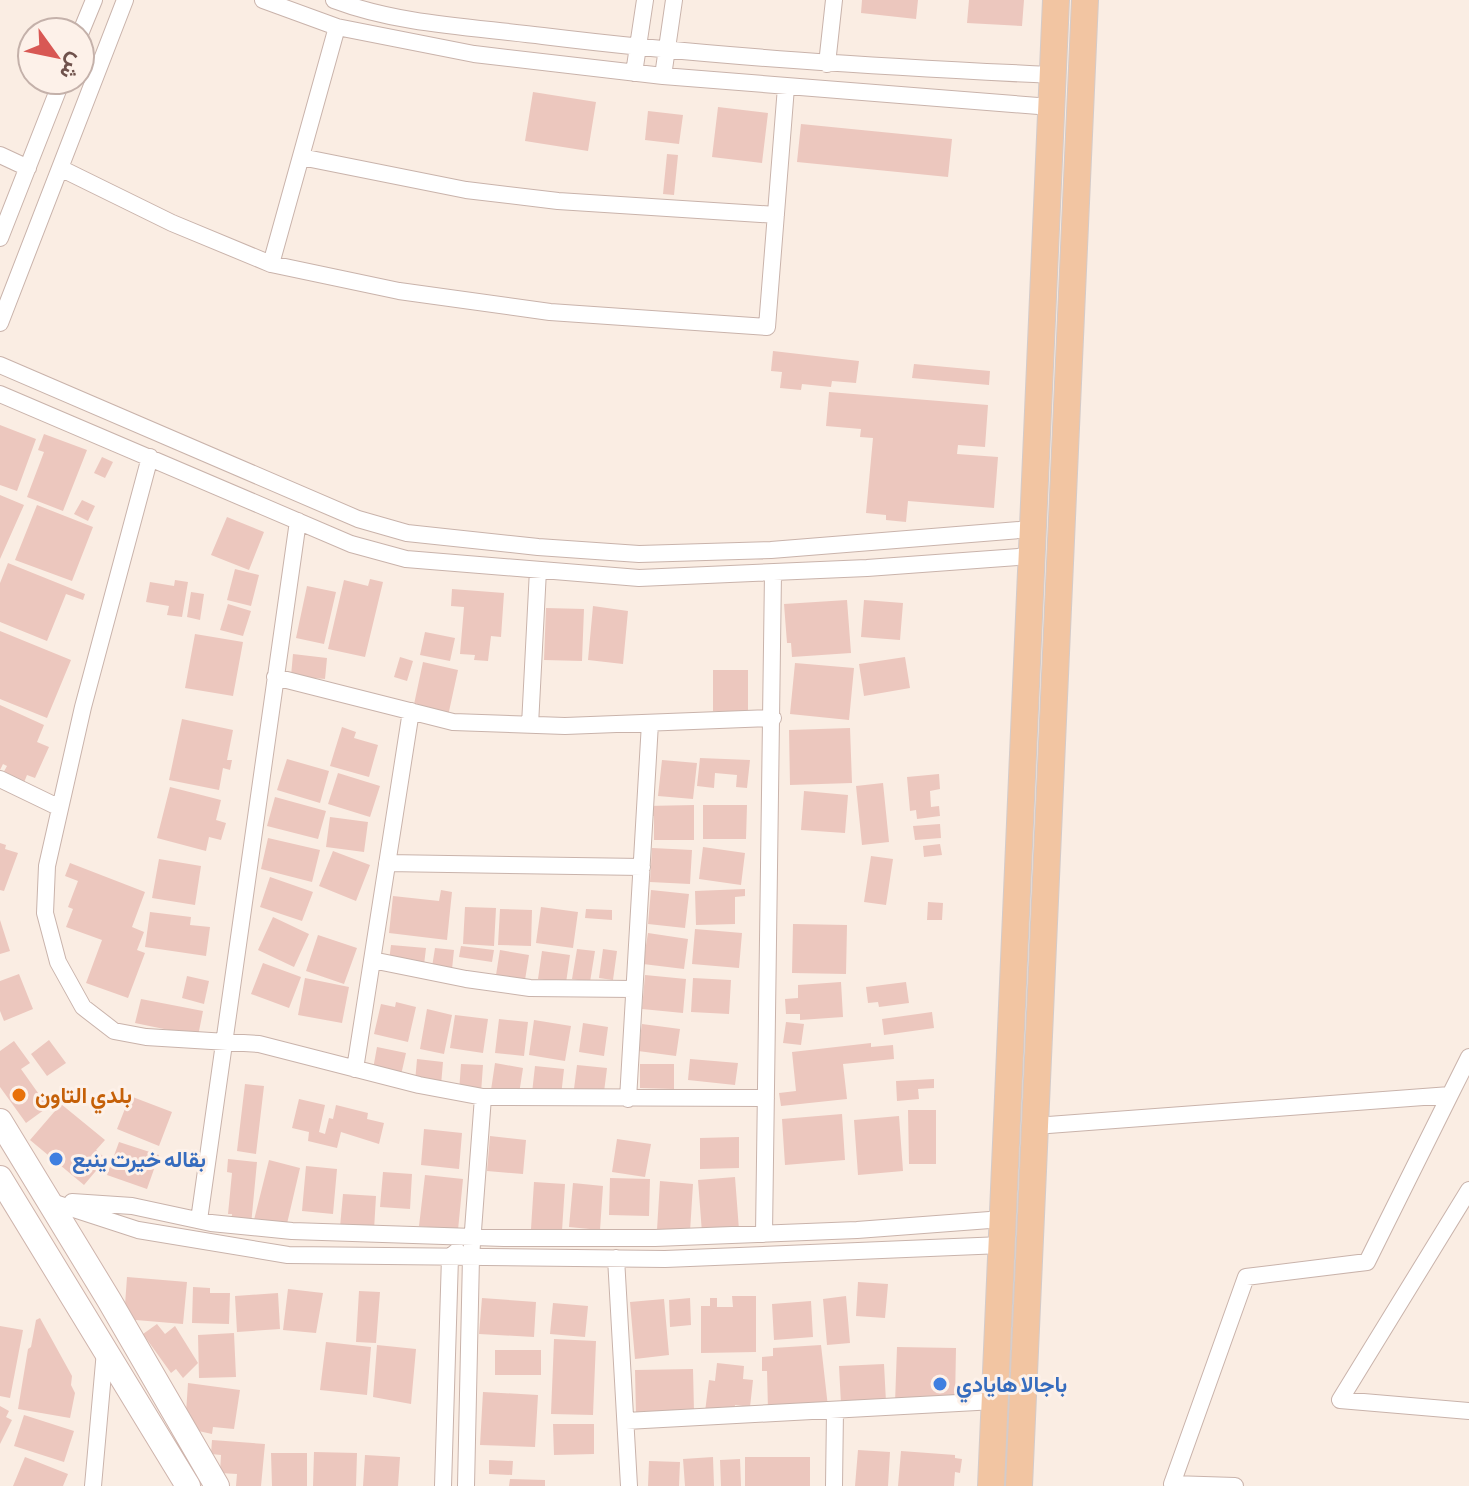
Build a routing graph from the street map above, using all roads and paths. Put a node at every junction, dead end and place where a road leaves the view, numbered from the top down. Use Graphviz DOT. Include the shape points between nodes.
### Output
graph roads {
  1 [pos="125,0"];
  2 [pos="263,0"];
  3 [pos="334,0"];
  4 [pos="645,0"];
  5 [pos="674,0"];
  6 [pos="834,0"];
  7 [pos="1056,0"];
  8 [pos="1085,0"];
  9 [pos="337,27"];
  10 [pos="638,48"];
  11 [pos="667,50"];
  12 [pos="827,64"];
  13 [pos="634,73"];
  14 [pos="1052,75"];
  15 [pos="663,76"];
  16 [pos="786,87"];
  17 [pos="56,96"];
  18 [pos="1051,107"];
  19 [pos="0,155"];
  20 [pos="301,157"];
  21 [pos="28,168"];
  22 [pos="60,168"];
  23 [pos="776,215"];
  24 [pos="0,238"];
  25 [pos="271,264"];
  26 [pos="0,323"];
  27 [pos="0,365"];
  28 [pos="0,394"];
  29 [pos="150,457"];
  30 [pos="298,521"];
  31 [pos="1032,529"];
  32 [pos="1031,556"];
  33 [pos="538,570"];
  34 [pos="773,573"];
  35 [pos="275,677"];
  36 [pos="411,711"];
  37 [pos="773,718"];
  38 [pos="650,723"];
  39 [pos="530,725"];
  40 [pos="0,779"];
  41 [pos="60,808"];
  42 [pos="387,863"];
  43 [pos="642,867"];
  44 [pos="372,960"];
  45 [pos="634,989"];
  46 [pos="224,1042"];
  47 [pos="1469,1057"];
  48 [pos="355,1069"];
  49 [pos="1459,1086"];
  50 [pos="483,1097"];
  51 [pos="766,1098"];
  52 [pos="628,1099"];
  53 [pos="0,1121"];
  54 [pos="1035,1126"];
  55 [pos="0,1178"];
  56 [pos="1469,1190"];
  57 [pos="49,1201"];
  58 [pos="199,1220"];
  59 [pos="1003,1232"];
  60 [pos="764,1234"];
  61 [pos="474,1237"];
  62 [pos="450,1257"];
  63 [pos="471,1257"];
  64 [pos="616,1258"];
  65 [pos="105,1351"];
  66 [pos="995,1401"];
  67 [pos="835,1410"];
  68 [pos="1469,1411"];
  69 [pos="626,1421"];
  70 [pos="93,1486"];
  71 [pos="188,1486"];
  72 [pos="217,1486"];
  73 [pos="443,1486"];
  74 [pos="466,1486"];
  75 [pos="629,1486"];
  76 [pos="834,1486"];
  77 [pos="991,1486"];
  78 [pos="1019,1486"];
  79 [pos="1235,1486"];
  1 -- 22 [label="street"];
  2 -- 9 [label="street"];
  3 -- 10 [label="street" via="419,21"];
  4 -- 10 [label="street"];
  5 -- 11 [label="street"];
  6 -- 12 [label="street"];
  7 -- 14 [label="main road"];
  8 -- 54 [label="main road"];
  9 -- 13 [label="street" via="474,54"];
  9 -- 20 [label="street"];
  10 -- 11 [label="street"];
  10 -- 13 [label="street"];
  11 -- 12 [label="street"];
  11 -- 15 [label="street"];
  12 -- 14 [label="street"];
  13 -- 15 [label="street"];
  14 -- 18 [label="main road"];
  15 -- 16 [label="street"];
  16 -- 18 [label="street"];
  16 -- 23 [label="street"];
  17 -- 21 [label="street"];
  18 -- 31 [label="main road"];
  19 -- 21 [label="street"];
  20 -- 23 [label="street" via="466,190"];
  20 -- 25 [label="street"];
  21 -- 24 [label="street"];
  22 -- 25 [label="street"];
  22 -- 26 [label="street"];
  23 -- 25 [label="street" via="767,327 550,312 399,291"];
  27 -- 31 [label="street" via="358,519 407,533 639,554 771,550"];
  28 -- 29 [label="street"];
  29 -- 30 [label="street"];
  29 -- 41 [label="street"];
  30 -- 33 [label="street" via="351,544 406,559"];
  30 -- 35 [label="street"];
  31 -- 32 [label="main road"];
  32 -- 34 [label="street"];
  32 -- 59 [label="main road"];
  33 -- 34 [label="street" via="639,578"];
  33 -- 39 [label="street"];
  34 -- 37 [label="street"];
  35 -- 36 [label="street"];
  35 -- 46 [label="street"];
  36 -- 39 [label="street" via="453,722"];
  36 -- 42 [label="street"];
  37 -- 38 [label="street"];
  37 -- 51 [label="street"];
  38 -- 39 [label="street"];
  38 -- 43 [label="street"];
  40 -- 41 [label="street"];
  41 -- 46 [label="street" via="47,866 45,913 58,962 83,1007 114,1031"];
  42 -- 43 [label="street"];
  42 -- 44 [label="street"];
  43 -- 45 [label="street"];
  44 -- 45 [label="street" via="530,988"];
  44 -- 48 [label="street"];
  45 -- 52 [label="street"];
  46 -- 48 [label="street" via="259,1044"];
  46 -- 58 [label="street"];
  47 -- 49 [label="street"];
  48 -- 50 [label="street"];
  49 -- 54 [label="street"];
  49 -- 79 [label="street" via="1367,1262 1246,1277 1172,1484"];
  50 -- 52 [label="street"];
  50 -- 61 [label="street"];
  51 -- 52 [label="street"];
  51 -- 60 [label="street"];
  53 -- 57 [label="street"];
  54 -- 78 [label="main road"];
  55 -- 65 [label="street"];
  56 -- 68 [label="street" via="1340,1400"];
  57 -- 58 [label="street" via="132,1206"];
  57 -- 62 [label="street" via="138,1230 288,1255"];
  57 -- 72 [label="street"];
  58 -- 61 [label="street" via="292,1231"];
  59 -- 60 [label="street"];
  59 -- 64 [label="street"];
  59 -- 66 [label="main road"];
  60 -- 61 [label="street"];
  61 -- 62 [label="street"];
  61 -- 63 [label="street"];
  62 -- 63 [label="street"];
  62 -- 73 [label="street"];
  63 -- 64 [label="street"];
  63 -- 74 [label="street"];
  64 -- 69 [label="street"];
  65 -- 70 [label="street"];
  65 -- 71 [label="street"];
  66 -- 67 [label="street"];
  66 -- 77 [label="main road"];
  67 -- 69 [label="street"];
  67 -- 76 [label="street"];
  69 -- 75 [label="street"];
}
